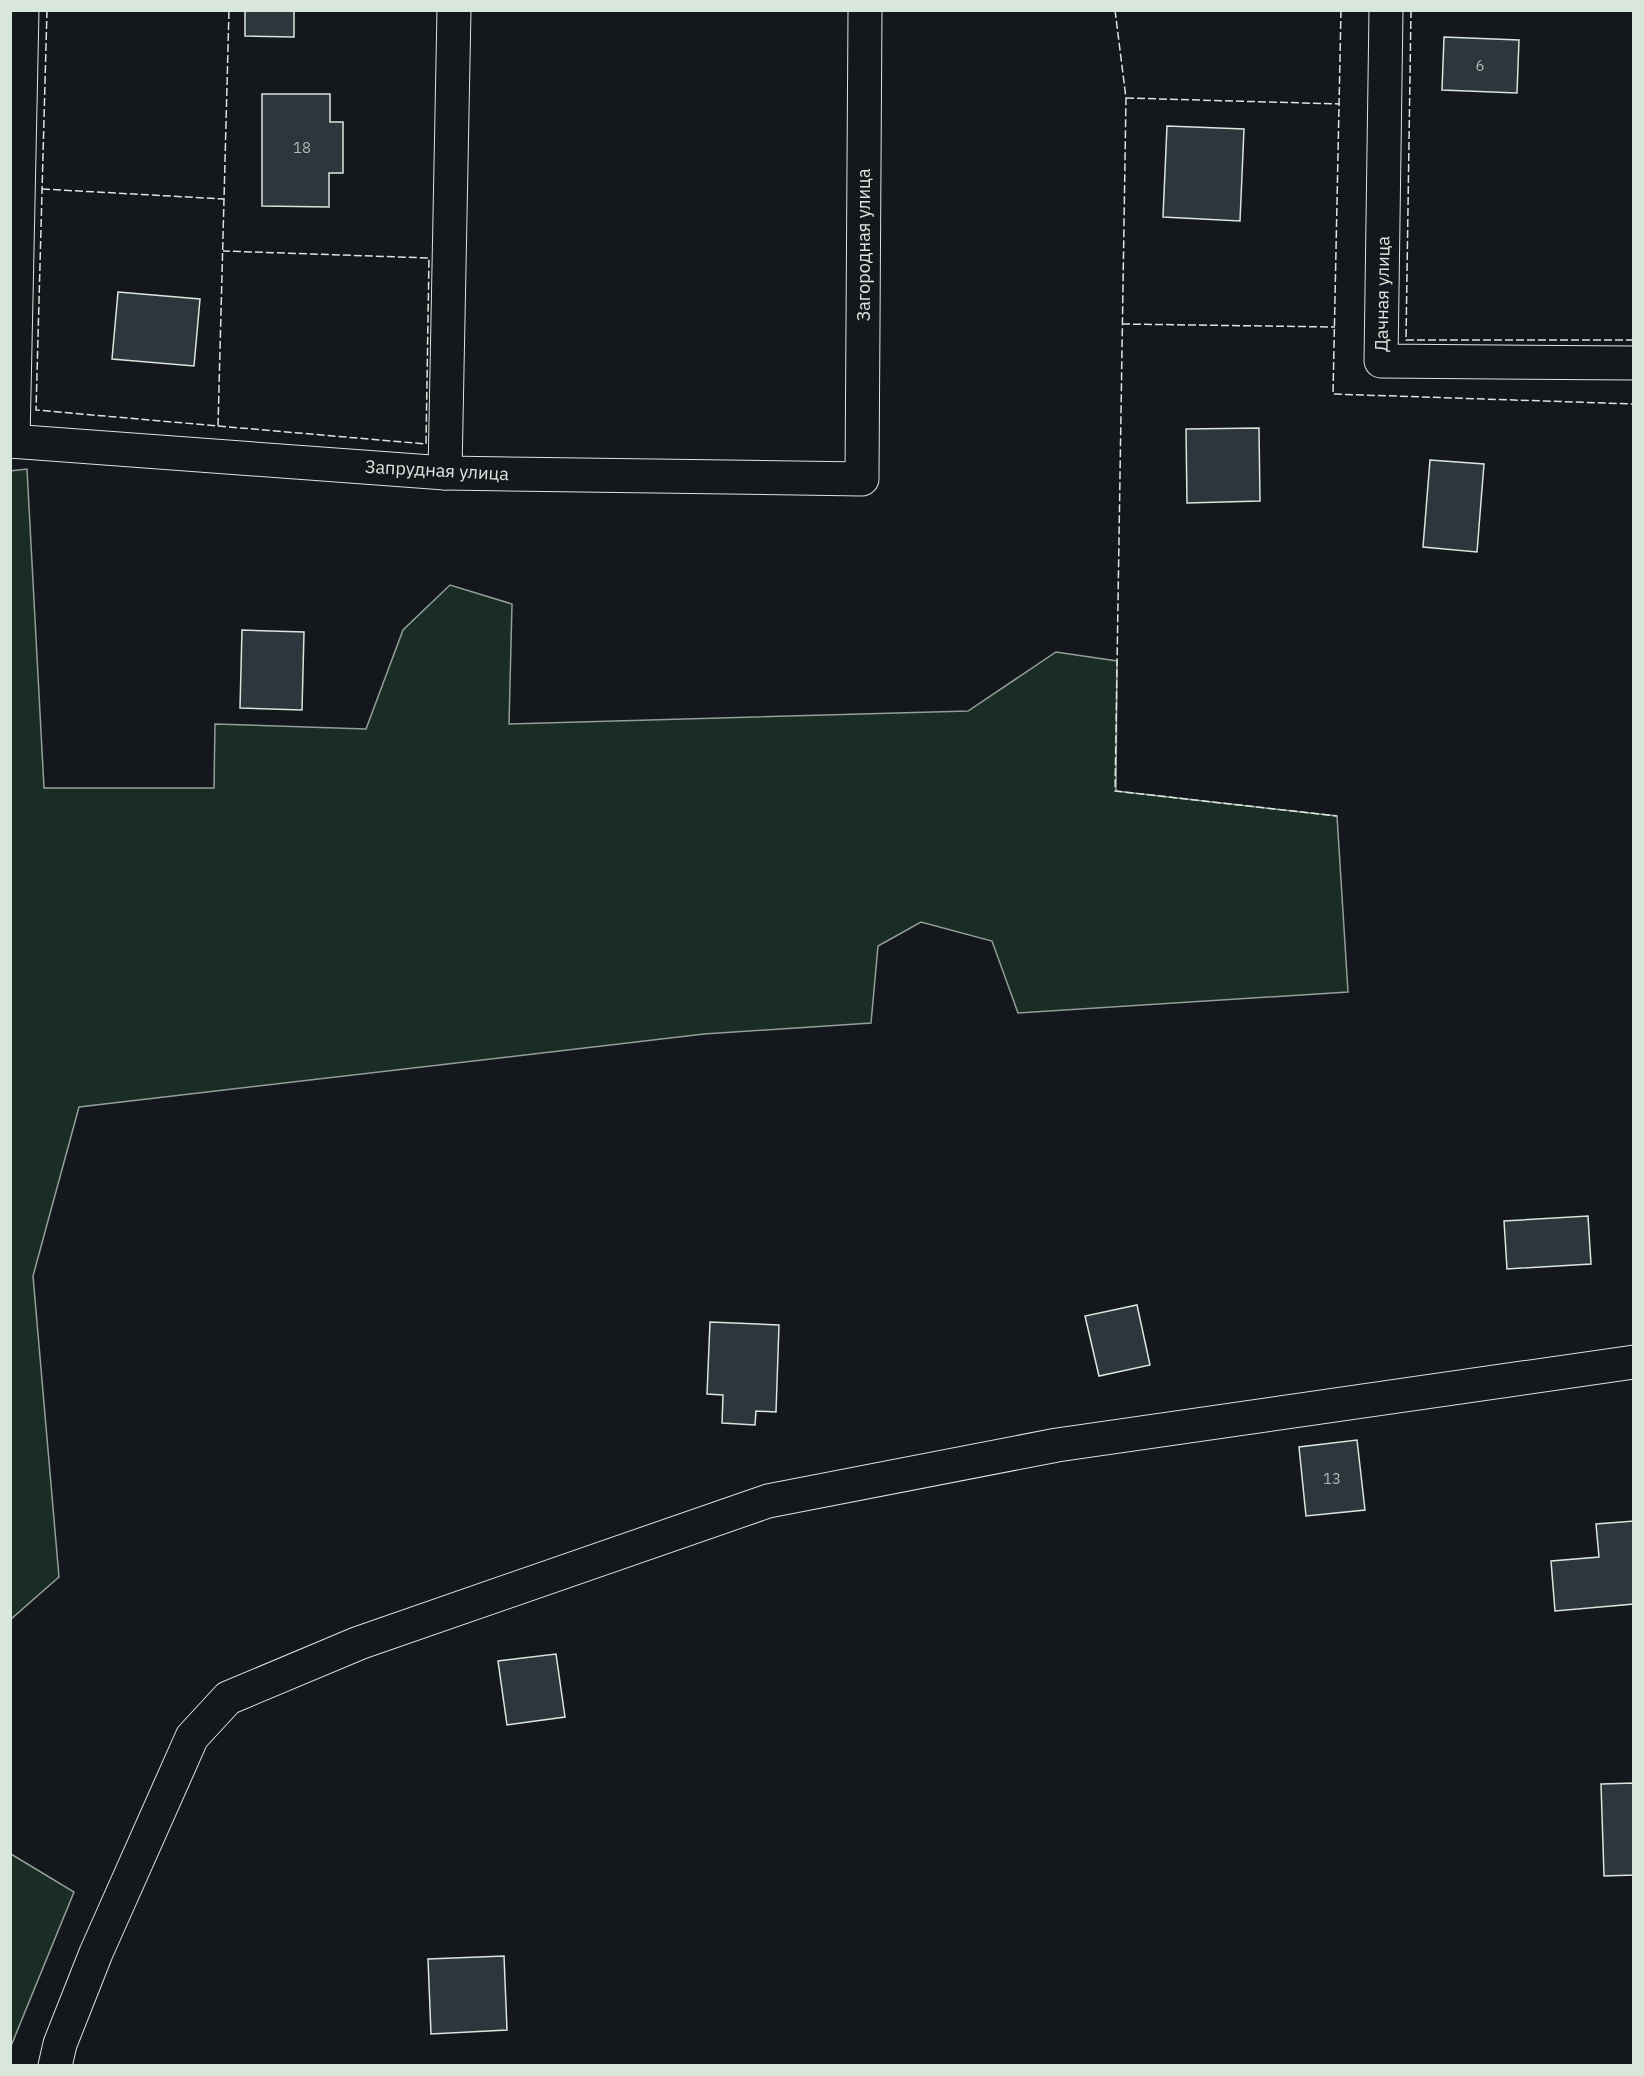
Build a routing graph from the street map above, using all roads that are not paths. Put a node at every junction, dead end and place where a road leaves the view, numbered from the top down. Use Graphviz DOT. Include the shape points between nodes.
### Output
graph roads {
  1 [pos="22,10"];
  2 [pos="454,10"];
  3 [pos="865,10"];
  4 [pos="1386,10"];
  5 [pos="1634,363"];
  6 [pos="12,441"];
  7 [pos="445,473"];
  8 [pos="861,479"];
  9 [pos="1634,1362"];
  10 [pos="55,2066"];
  1 -- 6 [label="street, Запрудная улица"];
  2 -- 7 [label="street"];
  3 -- 8 [label="street, Загородная улица"];
  4 -- 5 [label="street, Дачная улица" via="1381,361"];
  6 -- 7 [label="street, Запрудная улица"];
  7 -- 8 [label="street, Запрудная улица"];
  9 -- 10 [label="street" via="1057,1445 768,1501 359,1643 228,1698 192,1737 96,1953"];
}
